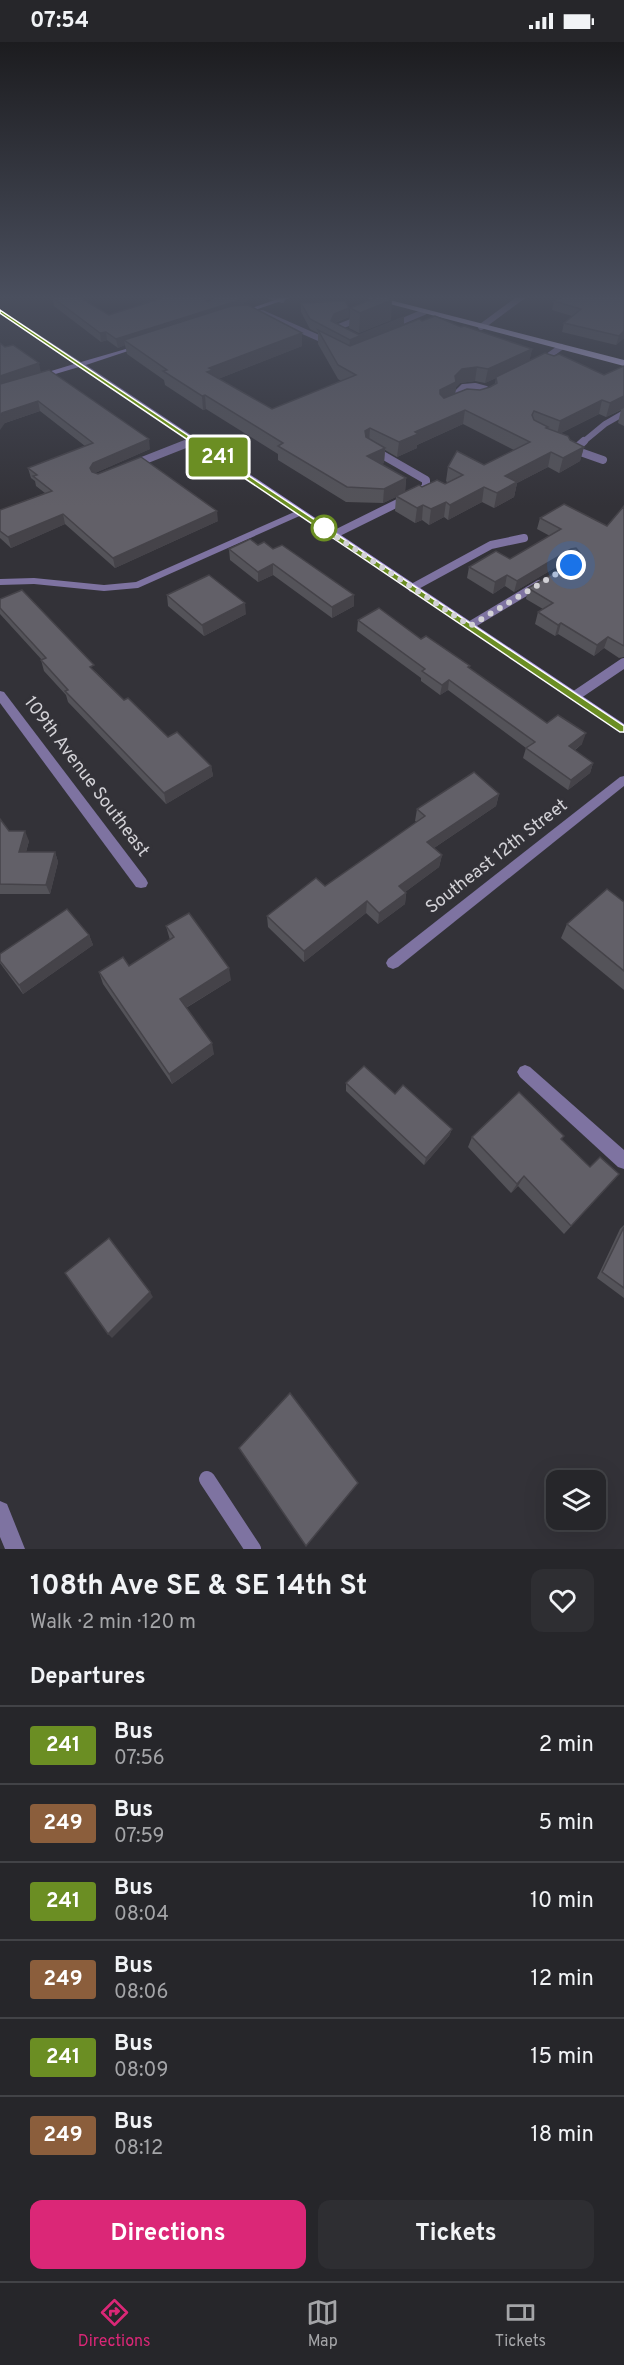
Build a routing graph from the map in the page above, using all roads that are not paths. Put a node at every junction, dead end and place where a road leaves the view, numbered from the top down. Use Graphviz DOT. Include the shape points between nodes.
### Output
graph roads {
  1 [pos="80,365"];
  2 [pos="81,365"];
  3 [pos="534,365"];
  4 [pos="527,369"];
  5 [pos="30,381"];
  6 [pos="496,384"];
  7 [pos="486,389"];
  8 [pos="463,398"];
  9 [pos="453,402"];
  10 [pos="624,413"];
  11 [pos="194,441"];
  12 [pos="564,446"];
  13 [pos="370,448"];
  14 [pos="574,450"];
  15 [pos="603,460"];
  16 [pos="119,470"];
  17 [pos="301,513"];
  18 [pos="333,535"];
  19 [pos="524,538"];
  20 [pos="551,577"];
  21 [pos="0,582"];
  22 [pos="412,588"];
  23 [pos="470,626"];
  24 [pos="624,663"];
  25 [pos="0,695"];
  26 [pos="575,696"];
  27 [pos="624,729"];
  28 [pos="624,780"];
  29 [pos="141,883"];
  30 [pos="393,963"];
  31 [pos="525,1072"];
  32 [pos="624,1161"];
  33 [pos="207,1479"];
  34 [pos="0,1511"];
  35 [pos="15,1549"];
  36 [pos="253,1549"];
  1 -- 5 [label="street"];
  2 -- 11 [label="street"];
  3 -- 4 [label="lane"];
  6 -- 7 [label="lane"];
  7 -- 8 [label="lane" via="490,394 486,399"];
  7 -- 8 [label="lane" via="463,387 458,392"];
  8 -- 9 [label="lane"];
  10 -- 14 [label="lane"];
  11 -- 16 [label="lane"];
  11 -- 17 [label="street"];
  12 -- 14 [label="lane"];
  13 -- 18 [label="lane" via="426,480 426,486"];
  14 -- 15 [label="lane"];
  17 -- 18 [label="street"];
  17 -- 21 [label="street" via="157,579 124,588 30,580"];
  18 -- 22 [label="street"];
  19 -- 22 [label="lane" via="491,545"];
  20 -- 23 [label="lane"];
  22 -- 23 [label="street"];
  23 -- 26 [label="street"];
  24 -- 26 [label="lane"];
  25 -- 29 [label="street, 109th Avenue Southeast"];
  26 -- 27 [label="street"];
  28 -- 30 [label="street, Southeast 12th Street"];
  31 -- 32 [label="street"];
  33 -- 36 [label="lane"];
  34 -- 35 [label="street"];
}
